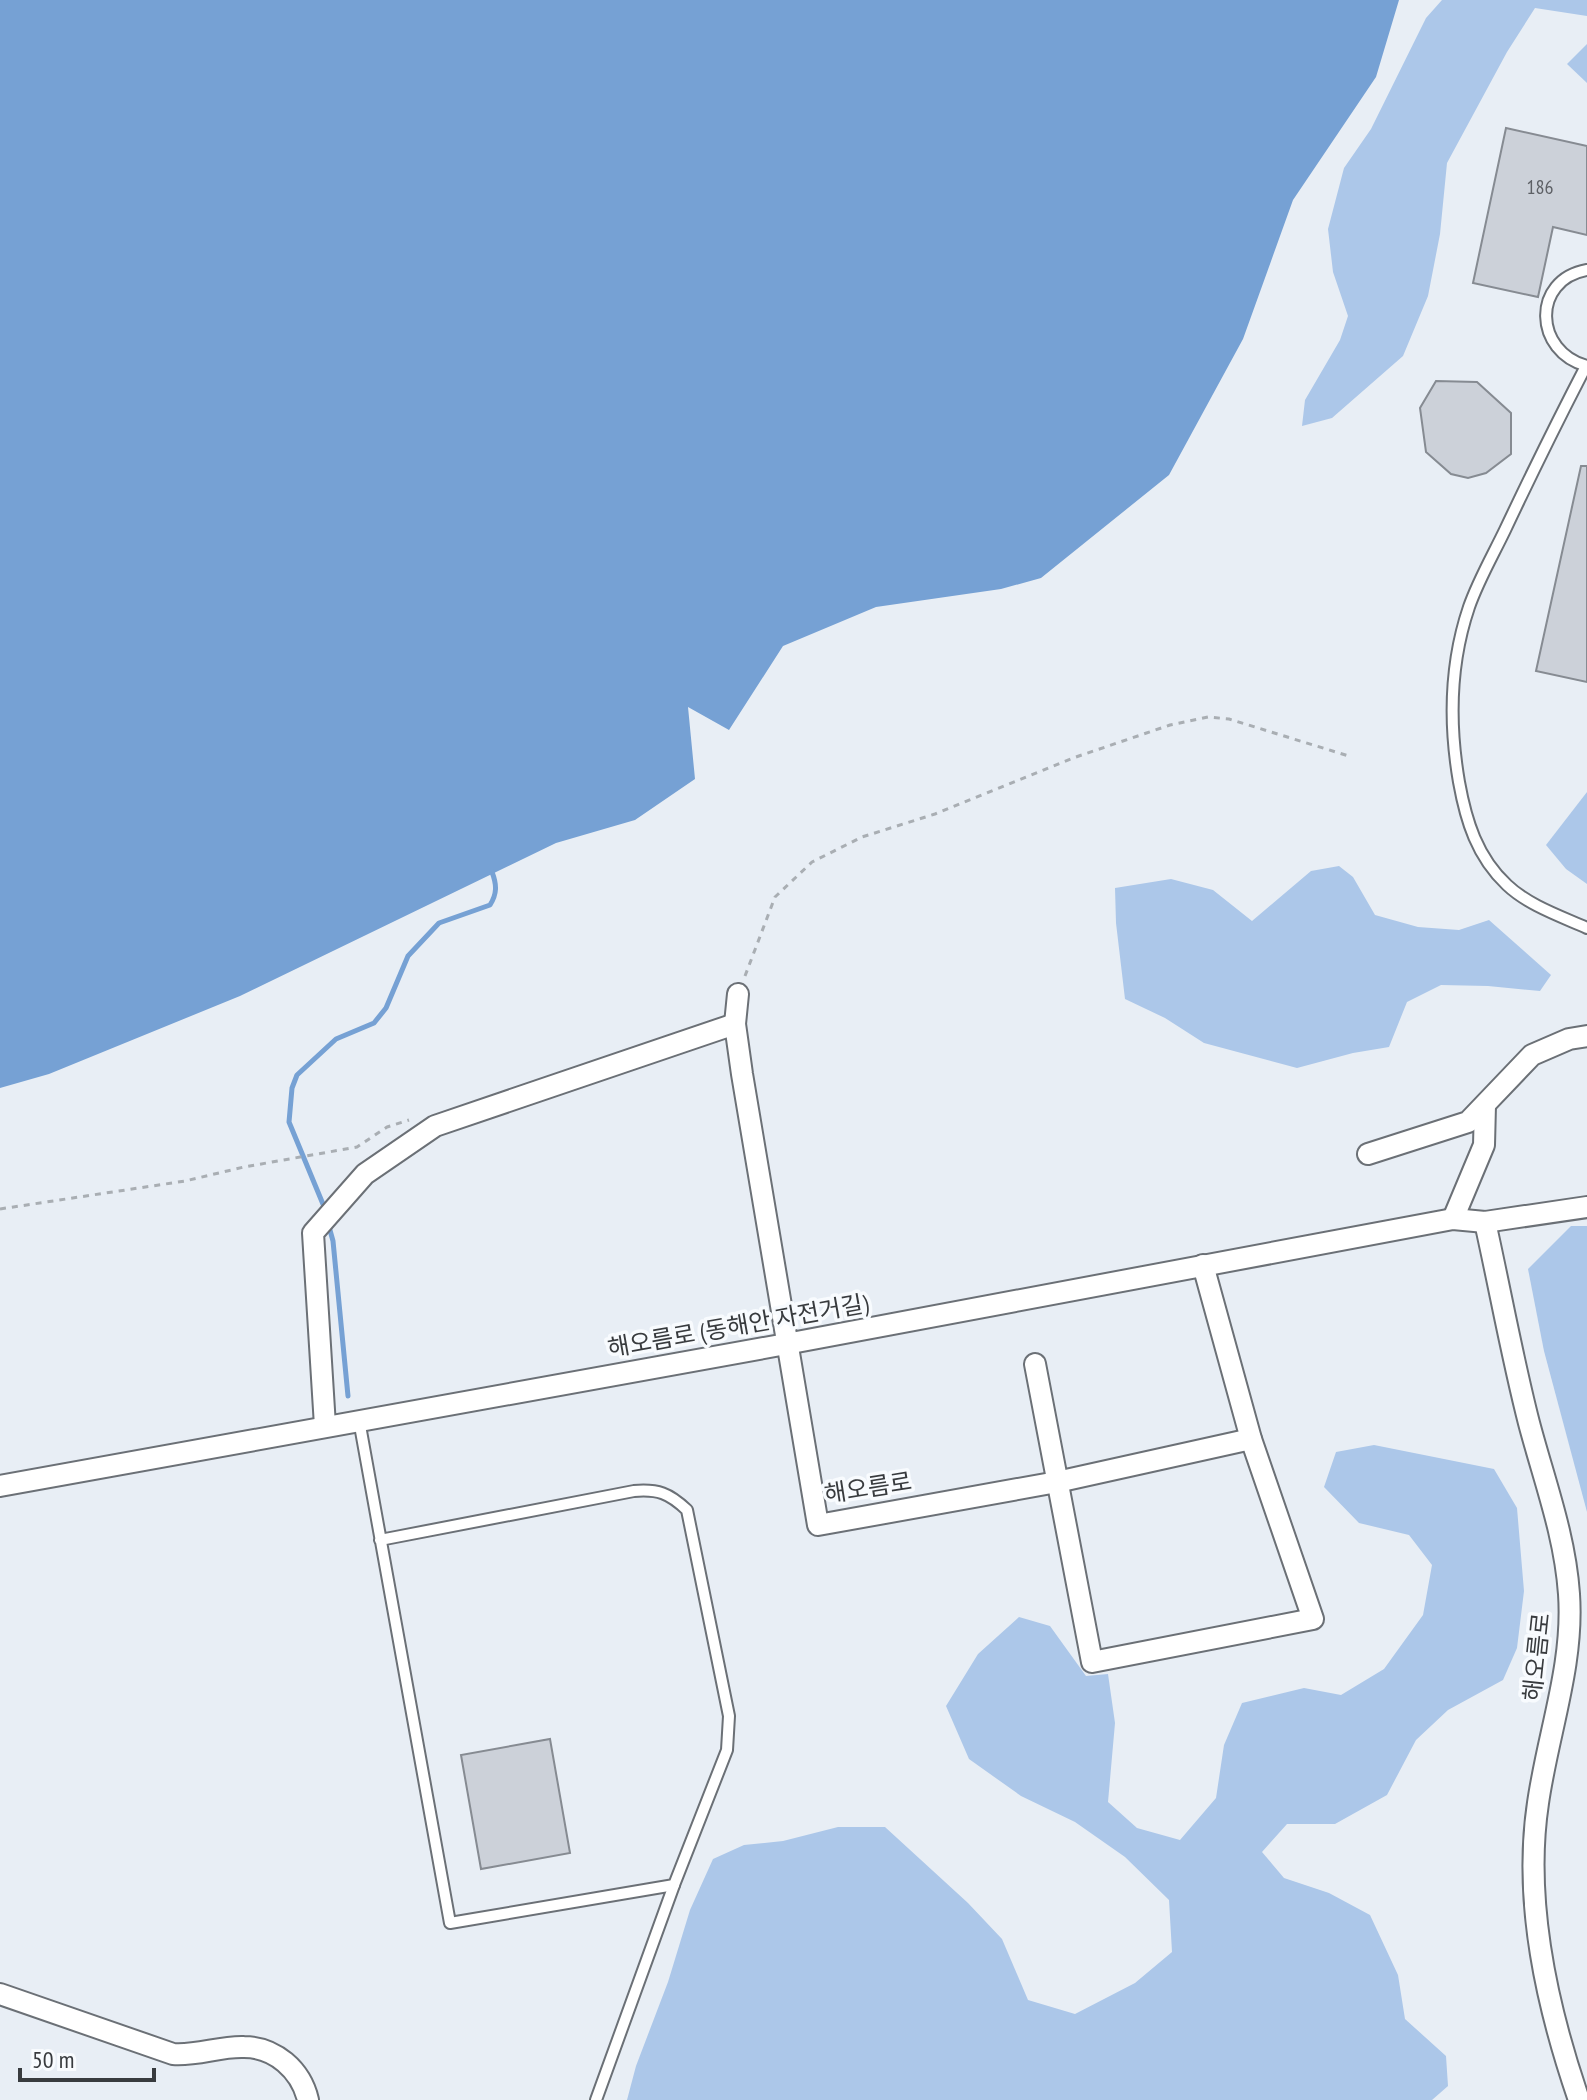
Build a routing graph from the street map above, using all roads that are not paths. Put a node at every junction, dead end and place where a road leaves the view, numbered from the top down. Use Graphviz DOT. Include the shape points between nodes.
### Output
graph roads {
  1 [pos="1587,270"];
  2 [pos="1586,366"];
  3 [pos="1587,928"];
  4 [pos="738,994"];
  5 [pos="735,1024"];
  6 [pos="1587,1036"];
  7 [pos="1485,1105"];
  8 [pos="1368,1154"];
  9 [pos="1582,1206"];
  10 [pos="1453,1219"];
  11 [pos="1485,1222"];
  12 [pos="1203,1265"];
  13 [pos="786,1344"];
  14 [pos="1035,1364"];
  15 [pos="359,1420"];
  16 [pos="325,1426"];
  17 [pos="1251,1439"];
  18 [pos="1057,1482"];
  19 [pos="0,1486"];
  20 [pos="380,1540"];
  21 [pos="674,1885"];
  22 [pos="0,1994"];
  23 [pos="308,2100"];
  24 [pos="596,2100"];
  25 [pos="1579,2100"];
  1 -- 2 [label="lane" via="1564,279 1553,291 1546,322 1558,350"];
  2 -- 3 [label="lane" via="1469,607 1452,703 1464,811 1489,866 1535,904"];
  4 -- 5 [label="street"];
  5 -- 13 [label="street"];
  5 -- 16 [label="street" via="435,1126 365,1174 313,1233"];
  6 -- 7 [label="street" via="1541,1049"];
  7 -- 8 [label="street" via="1468,1122"];
  7 -- 10 [label="street" via="1484,1145"];
  9 -- 11 [label="street, 해오름로 (동해안 자전거길)"];
  10 -- 11 [label="street, 해오름로 (동해안 자전거길)"];
  10 -- 12 [label="street, 해오름로 (동해안 자전거길)"];
  11 -- 25 [label="street, 해오름로" via="1567,1581 1566,1660 1538,1804 1535,1882 1545,1972"];
  12 -- 13 [label="street, 해오름로 (동해안 자전거길)"];
  12 -- 17 [label="street"];
  13 -- 15 [label="street, 해오름로 (동해안 자전거길)"];
  13 -- 18 [label="street, 해오름로" via="818,1525"];
  14 -- 18 [label="street"];
  15 -- 16 [label="street, 해오름로 (동해안 자전거길)"];
  15 -- 20 [label="lane"];
  16 -- 19 [label="street, 해오름로 (동해안 자전거길)"];
  17 -- 18 [label="street"];
  17 -- 18 [label="street" via="1313,1619 1092,1662"];
  20 -- 21 [label="lane" via="450,1923"];
  20 -- 21 [label="lane" via="655,1489 687,1510 730,1735"];
  21 -- 24 [label="lane"];
  22 -- 23 [label="street" via="173,2054 245,2046 272,2053 296,2072"];
}
